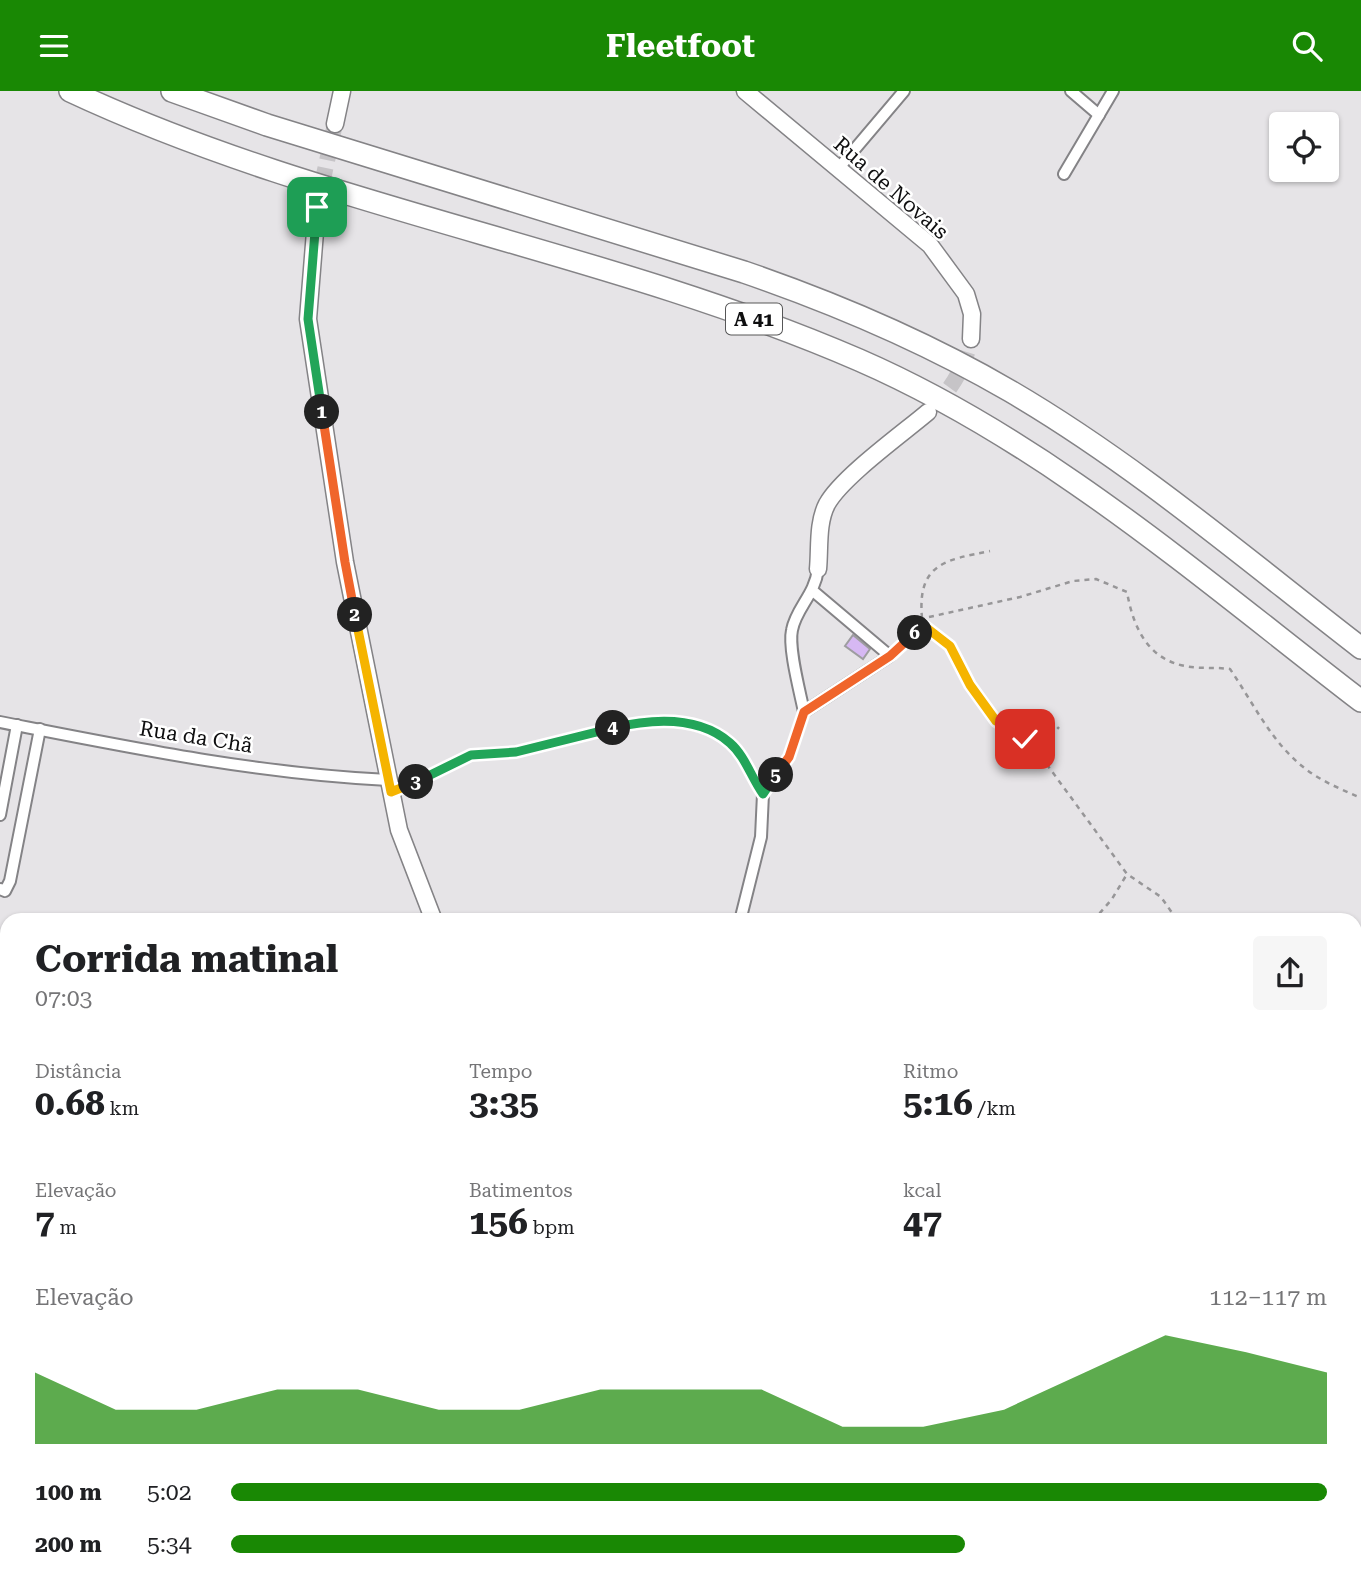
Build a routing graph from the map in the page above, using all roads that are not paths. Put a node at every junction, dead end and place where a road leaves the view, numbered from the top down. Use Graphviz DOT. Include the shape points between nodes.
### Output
graph roads {
  1 [pos="70,91"];
  2 [pos="173,91"];
  3 [pos="342,91"];
  4 [pos="745,91"];
  5 [pos="904,91"];
  6 [pos="1071,91"];
  7 [pos="1113,91"];
  8 [pos="1099,115"];
  9 [pos="335,124"];
  10 [pos="838,169"];
  11 [pos="1064,174"];
  12 [pos="317,207"];
  13 [pos="971,339"];
  14 [pos="928,412"];
  15 [pos="818,569"];
  16 [pos="813,591"];
  17 [pos="923,622"];
  18 [pos="1361,648"];
  19 [pos="890,656"];
  20 [pos="1361,701"];
  21 [pos="804,712"];
  22 [pos="0,722"];
  23 [pos="18,725"];
  24 [pos="40,729"];
  25 [pos="390,786"];
  26 [pos="763,794"];
  27 [pos="0,815"];
  28 [pos="0,889"];
  29 [pos="431,913"];
  30 [pos="742,913"];
  1 -- 20 [label="highway, A 41" via="221,153 714,305 879,369 952,406 1067,477"];
  2 -- 18 [label="highway, A 41" via="267,125 744,272 902,334 1012,392 1089,442"];
  3 -- 9 [label="street"];
  4 -- 10 [label="street, Rua de Novais"];
  5 -- 10 [label="street"];
  6 -- 8 [label="street"];
  7 -- 8 [label="street"];
  8 -- 11 [label="street"];
  10 -- 13 [label="street, Rua de Novais" via="930,245 966,295 972,314"];
  12 -- 25 [label="street" via="308,319 345,562"];
  14 -- 15 [label="street" via="836,492 822,522"];
  15 -- 16 [label="street"];
  16 -- 19 [label="street"];
  16 -- 21 [label="street" via="792,628"];
  17 -- 19 [label="lane"];
  19 -- 21 [label="street"];
  21 -- 26 [label="lane" via="789,757"];
  22 -- 23 [label="street, Rua da Chã"];
  23 -- 24 [label="street, Rua da Chã"];
  23 -- 27 [label="street"];
  24 -- 25 [label="street, Rua da Chã" via="200,760"];
  24 -- 28 [label="street" via="10,881 5,891"];
  25 -- 26 [label="lane" via="432,776 471,755 516,752 623,726 669,720 713,732 731,743"];
  25 -- 29 [label="street" via="399,830"];
  26 -- 30 [label="street" via="761,837"];
}
